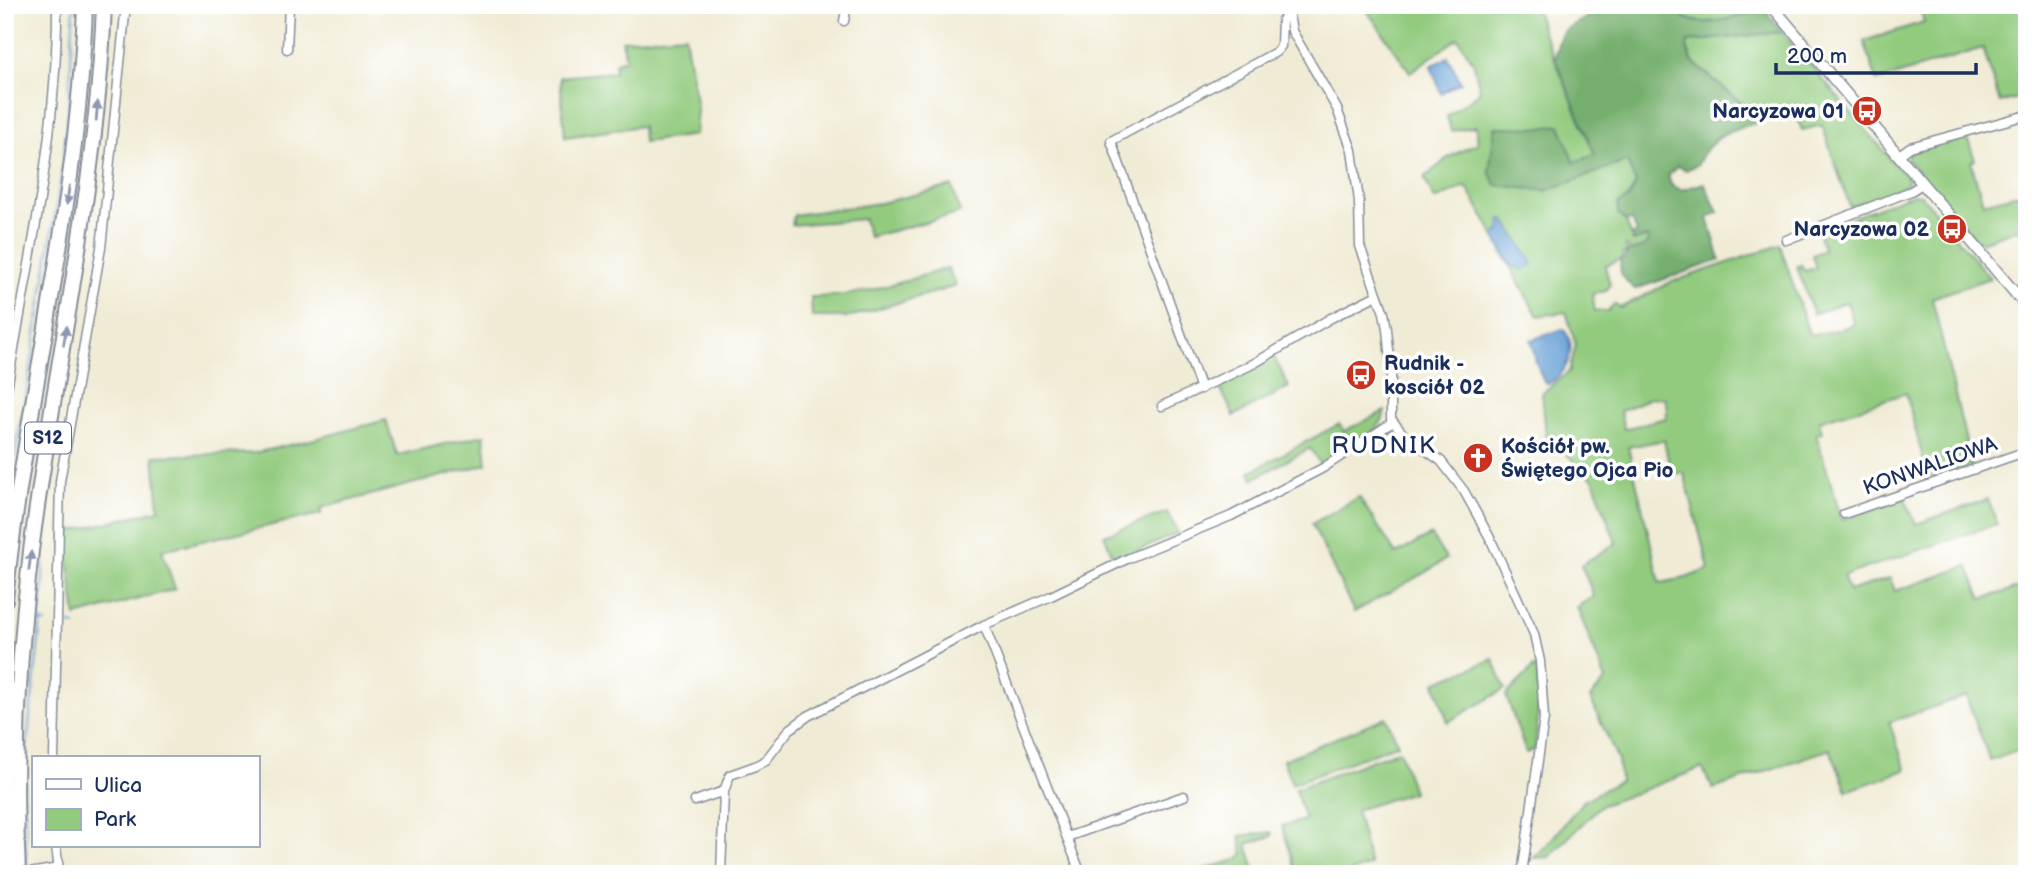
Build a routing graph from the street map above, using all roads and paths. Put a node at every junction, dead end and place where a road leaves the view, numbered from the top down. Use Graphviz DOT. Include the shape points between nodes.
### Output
graph roads {
  1 [pos="57,5"];
  2 [pos="85,5"];
  3 [pos="104,5"];
  4 [pos="127,5"];
  5 [pos="289,5"];
  6 [pos="847,5"];
  7 [pos="1771,5"];
  8 [pos="1288,9"];
  9 [pos="844,21"];
  10 [pos="287,49"];
  11 [pos="2027,115"];
  12 [pos="1898,156"];
  13 [pos="1922,184"];
  14 [pos="1786,240"];
  15 [pos="1377,295"];
  16 [pos="2027,307"];
  17 [pos="1201,390"];
  18 [pos="5,402"];
  19 [pos="1162,406"];
  20 [pos="1393,422"];
  21 [pos="2027,451"];
  22 [pos="1844,514"];
  23 [pos="5,600"];
  24 [pos="984,625"];
  25 [pos="54,756"];
  26 [pos="724,791"];
  27 [pos="1184,796"];
  28 [pos="695,801"];
  29 [pos="1067,837"];
  30 [pos="56,848"];
  31 [pos="59,871"];
  32 [pos="1523,871"];
  33 [pos="24,873"];
  34 [pos="720,874"];
  35 [pos="1082,874"];
  1 -- 18 [label="street" via="51,123"];
  2 -- 23 [label="highway, S12, one-way" via="71,177"];
  33 -- 3 [label="highway, S12, one-way" via="18,712 27,586 91,173"];
  4 -- 25 [label="street" via="101,248 60,481"];
  5 -- 10 [label="street"];
  6 -- 9 [label="street"];
  7 -- 12 [label="street"];
  8 -- 15 [label="street" via="1297,42 1347,134 1359,194 1360,246"];
  8 -- 17 [label="street" via="1276,52 1111,141"];
  11 -- 12 [label="street" via="1910,148"];
  12 -- 13 [label="street"];
  13 -- 14 [label="street"];
  13 -- 16 [label="street"];
  15 -- 17 [label="street"];
  15 -- 20 [label="street" via="1388,335"];
  17 -- 19 [label="street"];
  20 -- 24 [label="street" via="1324,468 1231,516"];
  20 -- 32 [label="street" via="1441,461 1464,491 1534,634 1544,718"];
  21 -- 22 [label="street, KONWALIOWA"];
  24 -- 26 [label="street" via="800,720 766,760 730,775"];
  24 -- 29 [label="street"];
  26 -- 28 [label="street"];
  26 -- 34 [label="street"];
  27 -- 29 [label="street"];
  29 -- 35 [label="street"];
  30 -- 31 [label="street"];
  31 -- 33 [label="street"];
}
